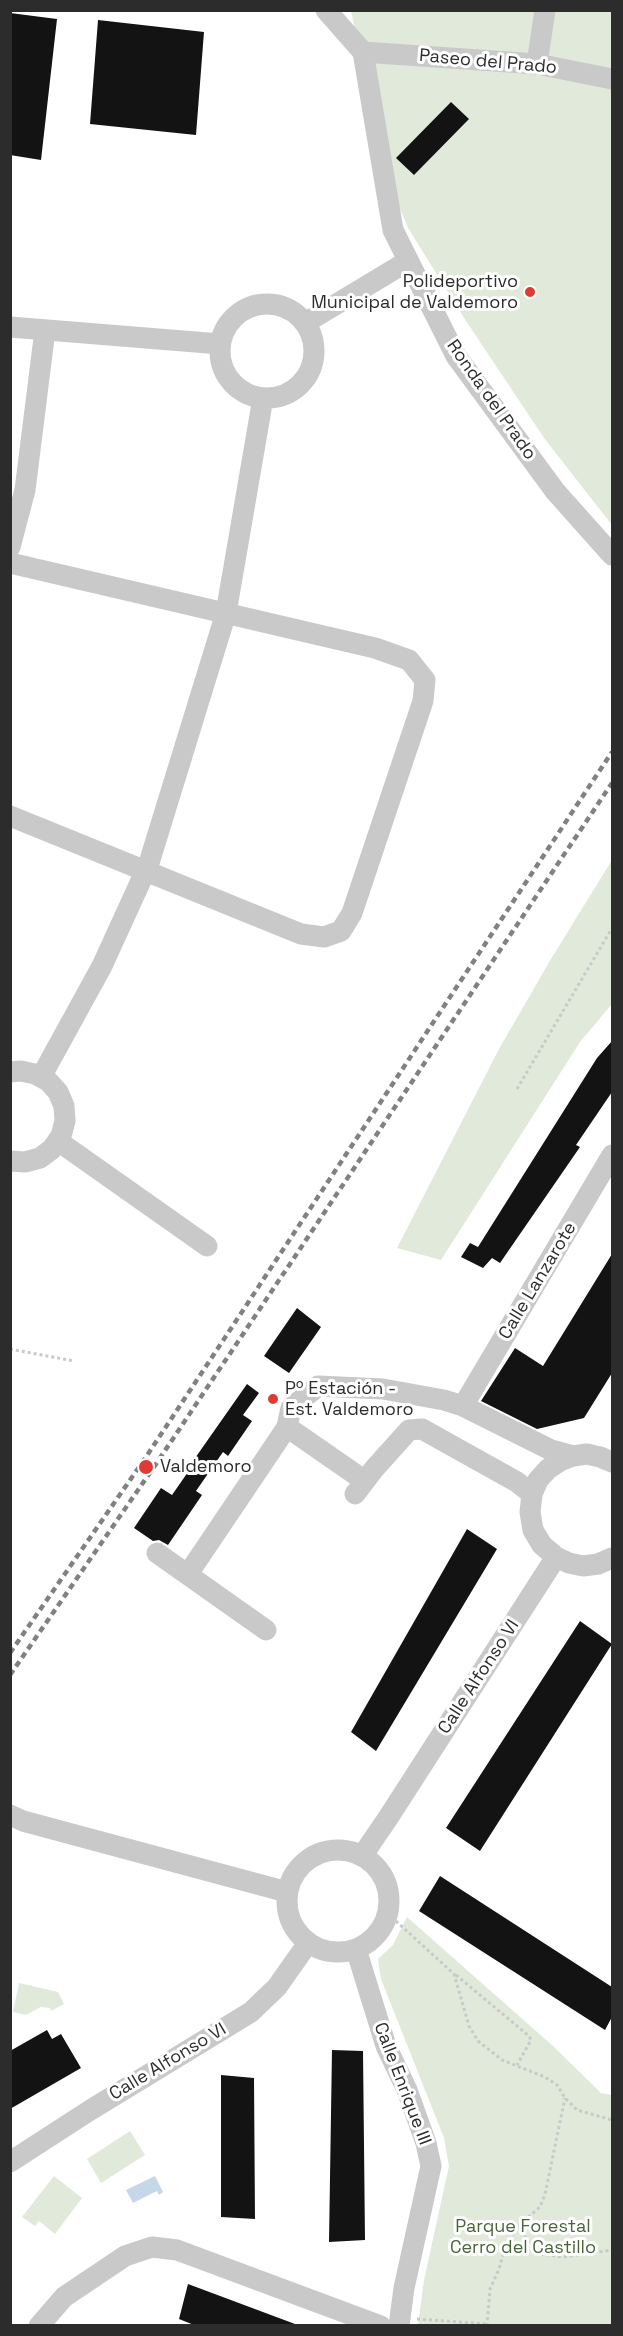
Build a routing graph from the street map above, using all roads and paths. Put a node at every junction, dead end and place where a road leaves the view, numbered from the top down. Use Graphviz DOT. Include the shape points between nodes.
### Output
graph roads {
  1 [pos="326,10"];
  2 [pos="544,10"];
  3 [pos="363,52"];
  4 [pos="537,64"];
  5 [pos="612,79"];
  6 [pos="408,261"];
  7 [pos="305,323"];
  8 [pos="10,327"];
  9 [pos="45,330"];
  10 [pos="220,344"];
  11 [pos="263,399"];
  12 [pos="10,547"];
  13 [pos="612,555"];
  14 [pos="10,563"];
  15 [pos="226,613"];
  16 [pos="10,816"];
  17 [pos="146,871"];
  18 [pos="612,930"];
  19 [pos="10,1072"];
  20 [pos="41,1077"];
  21 [pos="516,1089"];
  22 [pos="58,1141"];
  23 [pos="10,1161"];
  24 [pos="610,1166"];
  25 [pos="207,1246"];
  26 [pos="10,1349"];
  27 [pos="74,1361"];
  28 [pos="462,1406"];
  29 [pos="287,1427"];
  30 [pos="573,1456"];
  31 [pos="612,1462"];
  32 [pos="532,1494"];
  33 [pos="157,1553"];
  34 [pos="556,1557"];
  35 [pos="612,1559"];
  36 [pos="188,1574"];
  37 [pos="266,1630"];
  38 [pos="10,1815"];
  39 [pos="362,1856"];
  40 [pos="287,1892"];
  41 [pos="387,1913"];
  42 [pos="308,1943"];
  43 [pos="356,1949"];
  44 [pos="454,1974"];
  45 [pos="516,2066"];
  46 [pos="565,2098"];
  47 [pos="612,2120"];
  48 [pos="10,2162"];
  49 [pos="519,2225"];
  50 [pos="612,2250"];
  51 [pos="394,2323"];
  52 [pos="39,2325"];
  53 [pos="487,2325"];
  1 -- 3 [label="street"];
  2 -- 4 [label="street"];
  3 -- 4 [label="street, Paseo del Prado"];
  3 -- 6 [label="street, Ronda del Prado" via="393,230"];
  4 -- 5 [label="street, Paseo del Prado"];
  6 -- 7 [label="street"];
  6 -- 13 [label="street, Ronda del Prado" via="456,356 555,491"];
  7 -- 10 [label="street" via="280,306 248,307 234,316"];
  7 -- 11 [label="street" via="314,353 308,374 292,391"];
  8 -- 9 [label="street"];
  9 -- 10 [label="street"];
  9 -- 12 [label="street" via="25,490"];
  10 -- 11 [label="street" via="220,360 226,375 236,387"];
  11 -- 15 [label="street"];
  14 -- 15 [label="street"];
  15 -- 17 [label="street"];
  15 -- 17 [label="street" via="375,648 409,660 425,680 423,701 352,914 341,931 324,937 301,933"];
  16 -- 17 [label="street"];
  17 -- 20 [label="street" via="102,966"];
  18 -- 21 [label="path"];
  19 -- 20 [label="street"];
  20 -- 22 [label="street" via="58,1092 64,1106 65,1121"];
  22 -- 23 [label="street" via="40,1158"];
  22 -- 25 [label="street"];
  24 -- 28 [label="street, Calle Lanzarote"];
  26 -- 27 [label="path"];
  28 -- 29 [label="street" via="383,1389 325,1385 309,1391 291,1408"];
  28 -- 30 [label="street" via="551,1450"];
  29 -- 32 [label="street" via="360,1488 409,1430 422,1429"];
  29 -- 36 [label="street"];
  30 -- 31 [label="street" via="593,1455"];
  30 -- 32 [label="street" via="548,1469"];
  32 -- 34 [label="street" via="533,1530"];
  33 -- 36 [label="street"];
  34 -- 35 [label="street" via="584,1566"];
  34 -- 39 [label="street, Calle Alfonso VI"];
  36 -- 37 [label="street"];
  38 -- 40 [label="street"];
  39 -- 40 [label="street" via="347,1850 315,1854 292,1877"];
  39 -- 41 [label="street" via="383,1876 388,1890"];
  40 -- 42 [label="street" via="290,1921"];
  41 -- 43 [label="street" via="379,1932"];
  41 -- 44 [label="path"];
  42 -- 43 [label="street" via="340,1953"];
  42 -- 48 [label="street, Calle Alfonso VI" via="278,1987 251,2012"];
  43 -- 51 [label="street, Calle Enrique III" via="386,2046 426,2143 430,2166"];
  44 -- 45 [label="path" via="469,2026 478,2041"];
  44 -- 45 [label="path" via="529,2036 531,2040"];
  45 -- 46 [label="path" via="545,2077 557,2085"];
  46 -- 47 [label="path" via="577,2110"];
  46 -- 49 [label="path" via="545,2194 540,2207"];
  49 -- 50 [label="path" via="528,2242 541,2254 563,2257"];
  49 -- 53 [label="path" via="506,2244 490,2289"];
  51 -- 52 [label="street" via="177,2250 152,2247 126,2256 64,2297"];
  51 -- 53 [label="path"];
}
